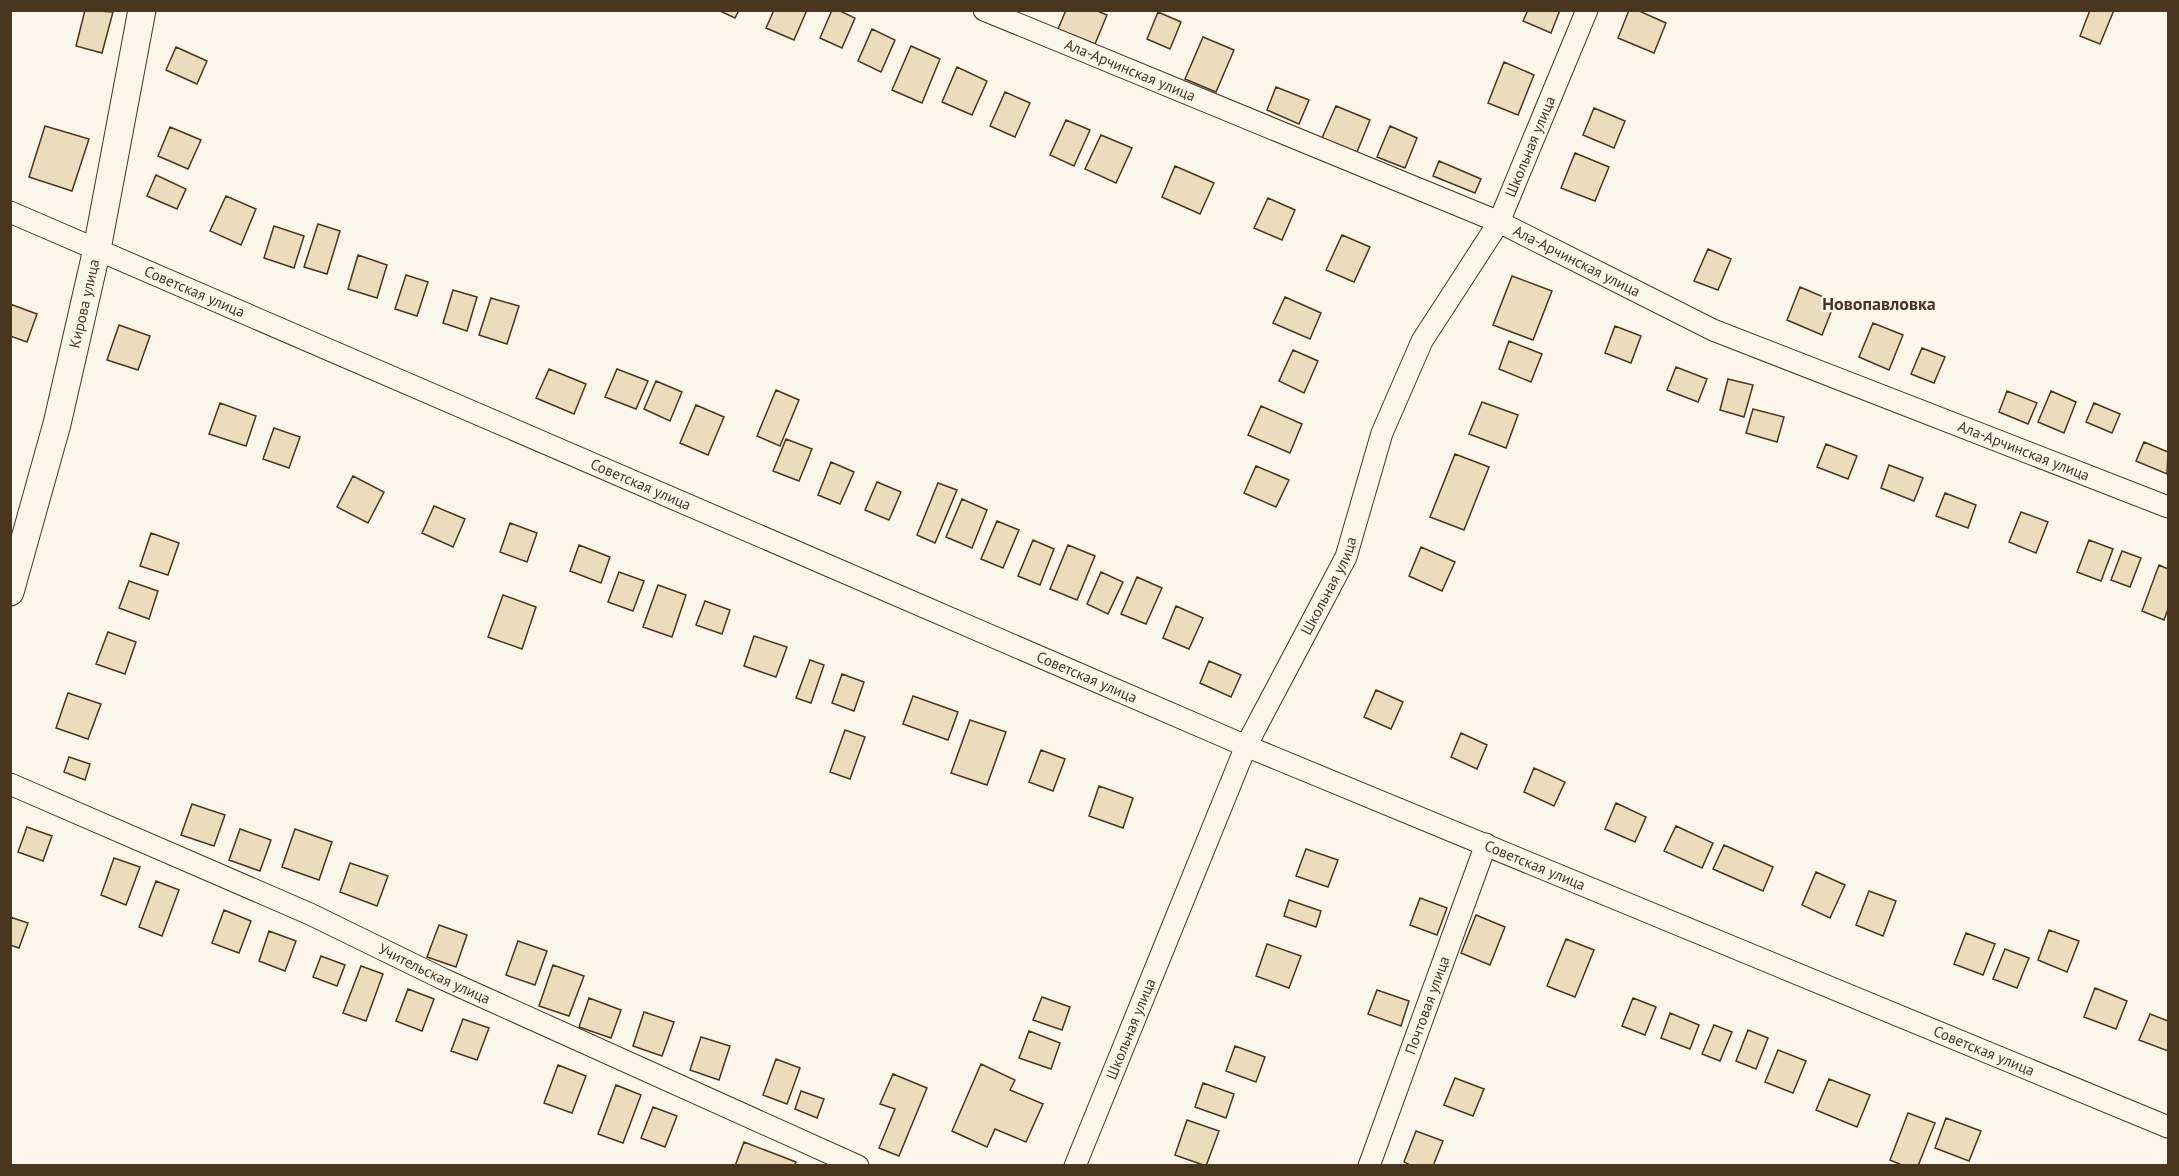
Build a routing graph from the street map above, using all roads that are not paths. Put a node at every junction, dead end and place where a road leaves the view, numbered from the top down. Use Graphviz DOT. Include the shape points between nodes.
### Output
graph roads {
  1 [pos="142,10"];
  2 [pos="984,10"];
  3 [pos="1587,10"];
  4 [pos="10,212"];
  5 [pos="1499,222"];
  6 [pos="97,249"];
  7 [pos="2169,507"];
  8 [pos="10,592"];
  9 [pos="1246,746"];
  10 [pos="10,784"];
  11 [pos="1486,844"];
  12 [pos="2169,1127"];
  13 [pos="858,1166"];
  14 [pos="1076,1166"];
  15 [pos="1369,1166"];
  1 -- 6 [label="street, Кирова улица"];
  2 -- 5 [label="street, Ала-Арчинская улица"];
  3 -- 5 [label="street, Школьная улица"];
  4 -- 6 [label="street, Советская улица"];
  5 -- 7 [label="street, Ала-Арчинская улица" via="1713,330"];
  5 -- 9 [label="street, Школьная улица" via="1422,341 1382,433 1346,557"];
  6 -- 8 [label="street, Кирова улица" via="57,424"];
  6 -- 9 [label="street, Советская улица"];
  9 -- 11 [label="street, Советская улица"];
  9 -- 14 [label="street, Школьная улица"];
  10 -- 13 [label="street, Учительская улица" via="310,914 443,979"];
  11 -- 12 [label="street, Советская улица"];
  11 -- 15 [label="street, Почтовая улица"];
}
